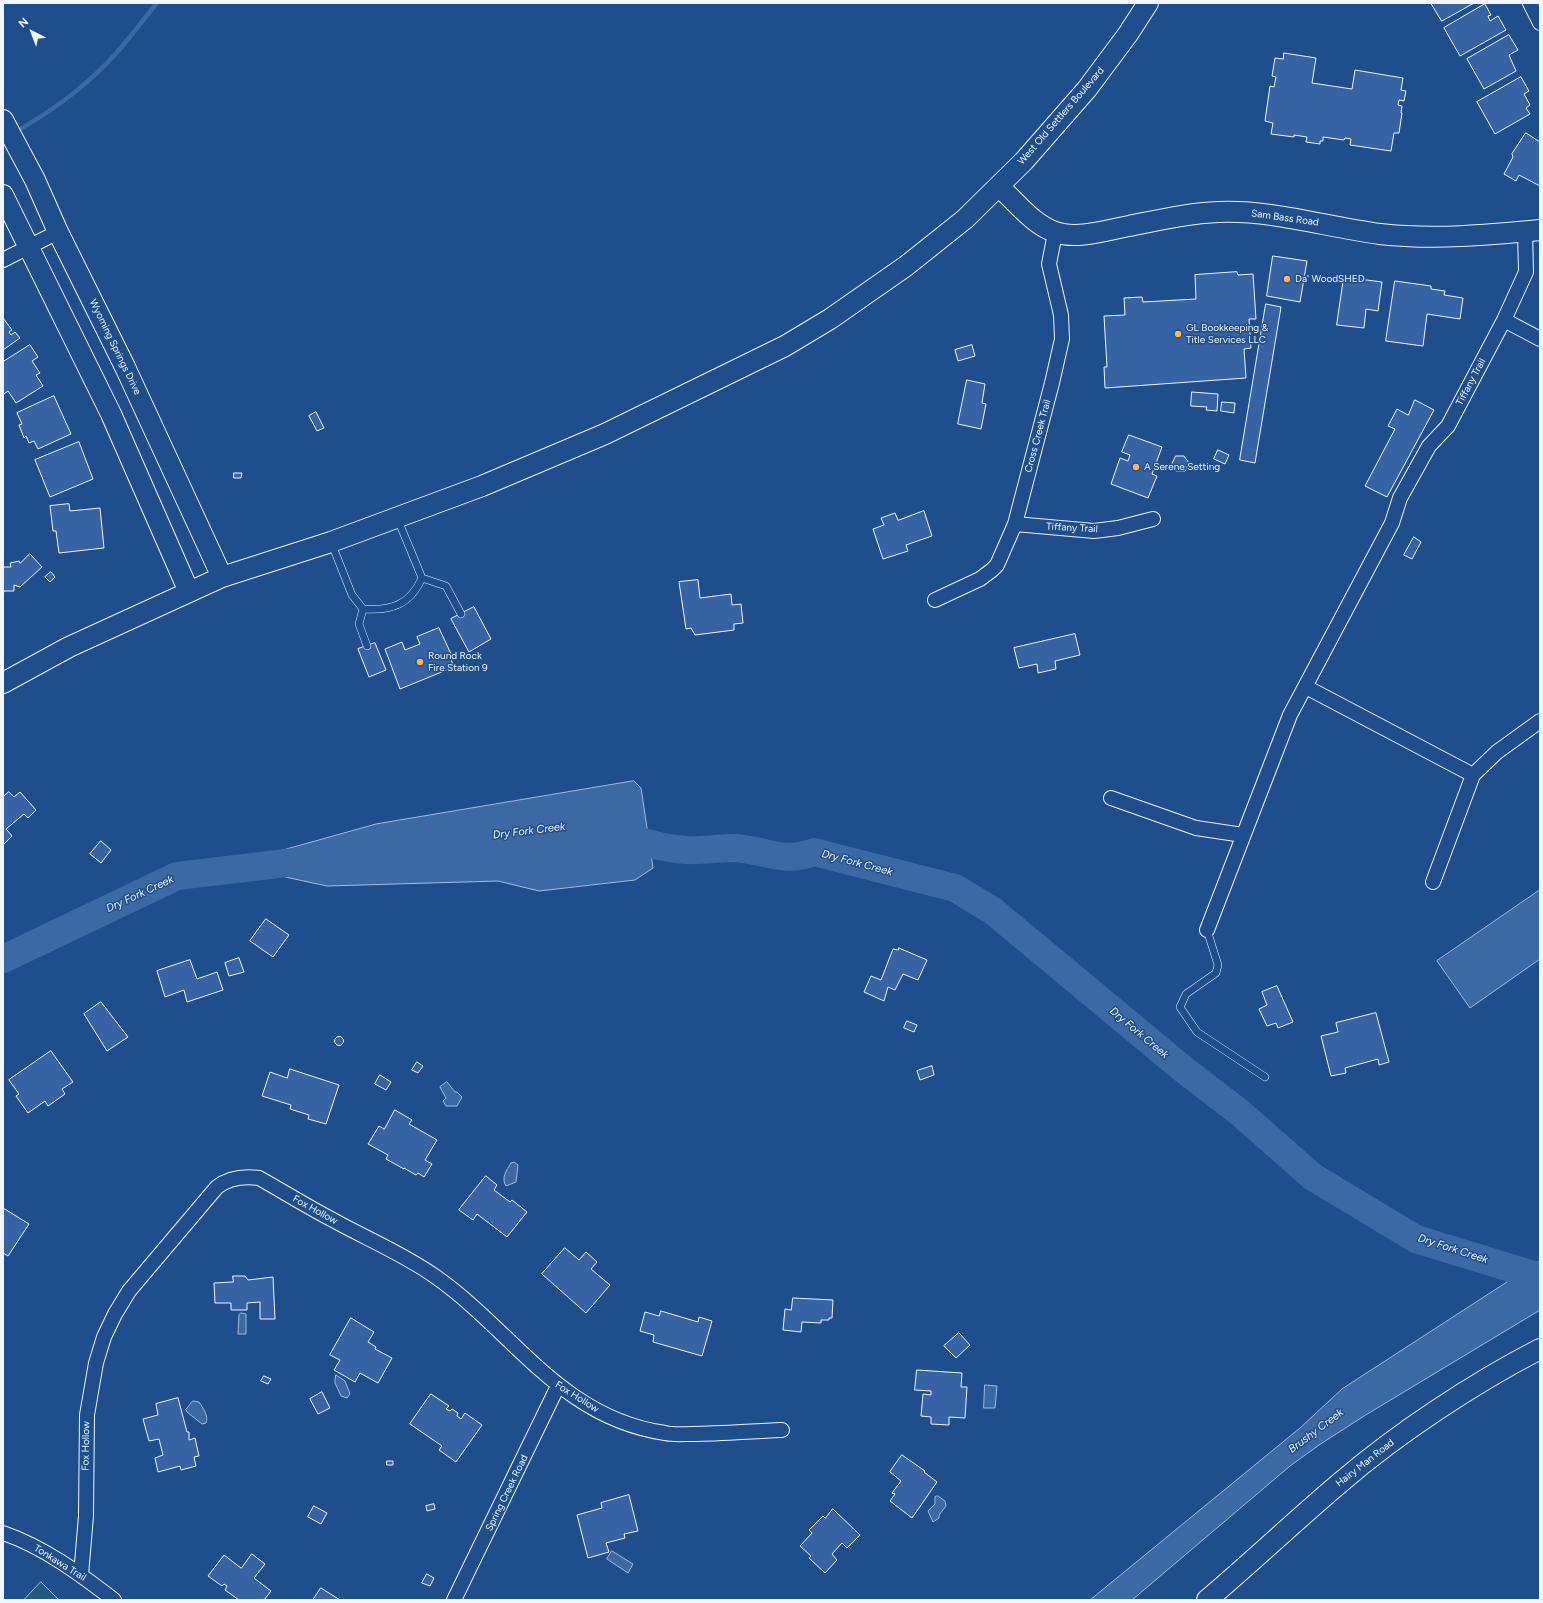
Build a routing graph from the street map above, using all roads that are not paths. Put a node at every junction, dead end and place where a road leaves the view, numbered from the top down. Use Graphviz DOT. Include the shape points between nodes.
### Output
graph roads {
  1 [pos="1148,3"];
  2 [pos="1530,3"];
  3 [pos="1540,23"];
  4 [pos="3,120"];
  5 [pos="999,187"];
  6 [pos="4,196"];
  7 [pos="1532,231"];
  8 [pos="58,232"];
  9 [pos="1055,232"];
  10 [pos="30,248"];
  11 [pos="3,260"];
  12 [pos="1504,320"];
  13 [pos="1540,339"];
  14 [pos="397,517"];
  15 [pos="1153,519"];
  16 [pos="1015,524"];
  17 [pos="331,542"];
  18 [pos="222,577"];
  19 [pos="422,578"];
  20 [pos="190,592"];
  21 [pos="935,600"];
  22 [pos="363,609"];
  23 [pos="461,614"];
  24 [pos="367,646"];
  25 [pos="3,683"];
  26 [pos="1306,687"];
  27 [pos="1540,721"];
  28 [pos="1473,775"];
  29 [pos="1111,798"];
  30 [pos="1243,835"];
  31 [pos="1433,882"];
  32 [pos="1207,930"];
  33 [pos="1265,1077"];
  34 [pos="1540,1349"];
  35 [pos="558,1386"];
  36 [pos="782,1430"];
  37 [pos="3,1533"];
  38 [pos="81,1575"];
  39 [pos="114,1600"];
  40 [pos="454,1600"];
  41 [pos="1207,1600"];
  1 -- 5 [label="main road, West Old Settlers Boulevard" via="1087,89"];
  2 -- 3 [label="street"];
  4 -- 8 [label="main road, Wyoming Springs Drive" via="35,180"];
  5 -- 9 [label="main road, Sam Bass Road" via="1038,223"];
  5 -- 14 [label="main road, West Old Settlers Boulevard" via="964,220 906,266 830,319 785,346 605,434 482,486"];
  6 -- 10 [label="main road"];
  7 -- 9 [label="main road, Sam Bass Road" via="1493,235 1380,234 1273,214 1218,212 1186,215 1094,233"];
  7 -- 12 [label="street, Tiffany Trail" via="1526,272"];
  8 -- 10 [label="street"];
  8 -- 18 [label="main road, Wyoming Springs Drive" via="126,367"];
  9 -- 16 [label="street, Cross Creek Trail" via="1049,264 1062,315 1062,340"];
  10 -- 11 [label="street"];
  10 -- 20 [label="main road" via="111,414"];
  12 -- 13 [label="street"];
  12 -- 26 [label="street, Tiffany Trail" via="1448,426 1429,446 1400,498 1392,523"];
  14 -- 17 [label="main road, West Old Settlers Boulevard"];
  14 -- 19 [label="lane"];
  15 -- 16 [label="street, Tiffany Trail" via="1094,531"];
  16 -- 21 [label="street, Cross Creek Trail" via="997,565 992,570 980,579"];
  17 -- 18 [label="main road, West Old Settlers Boulevard"];
  17 -- 22 [label="lane" via="352,595"];
  18 -- 20 [label="main road, West Old Settlers Boulevard"];
  19 -- 22 [label="lane" via="416,591 400,605 381,610"];
  19 -- 23 [label="lane" via="446,586"];
  20 -- 25 [label="main road, West Old Settlers Boulevard" via="69,647"];
  22 -- 24 [label="lane" via="359,624"];
  26 -- 28 [label="street"];
  26 -- 30 [label="street, Tiffany Trail" via="1290,714"];
  27 -- 28 [label="street" via="1497,752"];
  28 -- 31 [label="street"];
  29 -- 30 [label="street" via="1196,828"];
  30 -- 32 [label="street, Tiffany Trail"];
  32 -- 33 [label="lane" via="1218,965 1216,973 1186,994 1180,1007 1197,1032"];
  34 -- 41 [label="main road, Hairy Man Road" via="1454,1400 1394,1440 1342,1481"];
  35 -- 36 [label="street, Fox Hollow" via="615,1419 666,1434"];
  35 -- 38 [label="street, Fox Hollow" via="465,1299 430,1273 259,1178 234,1178 218,1187 129,1291 104,1338 96,1363 87,1415 86,1516"];
  35 -- 40 [label="street, Spring Creek Road"];
  37 -- 38 [label="street, Tonkawa Trail" via="32,1545"];
  38 -- 39 [label="street, Tonkawa Trail"];
}
